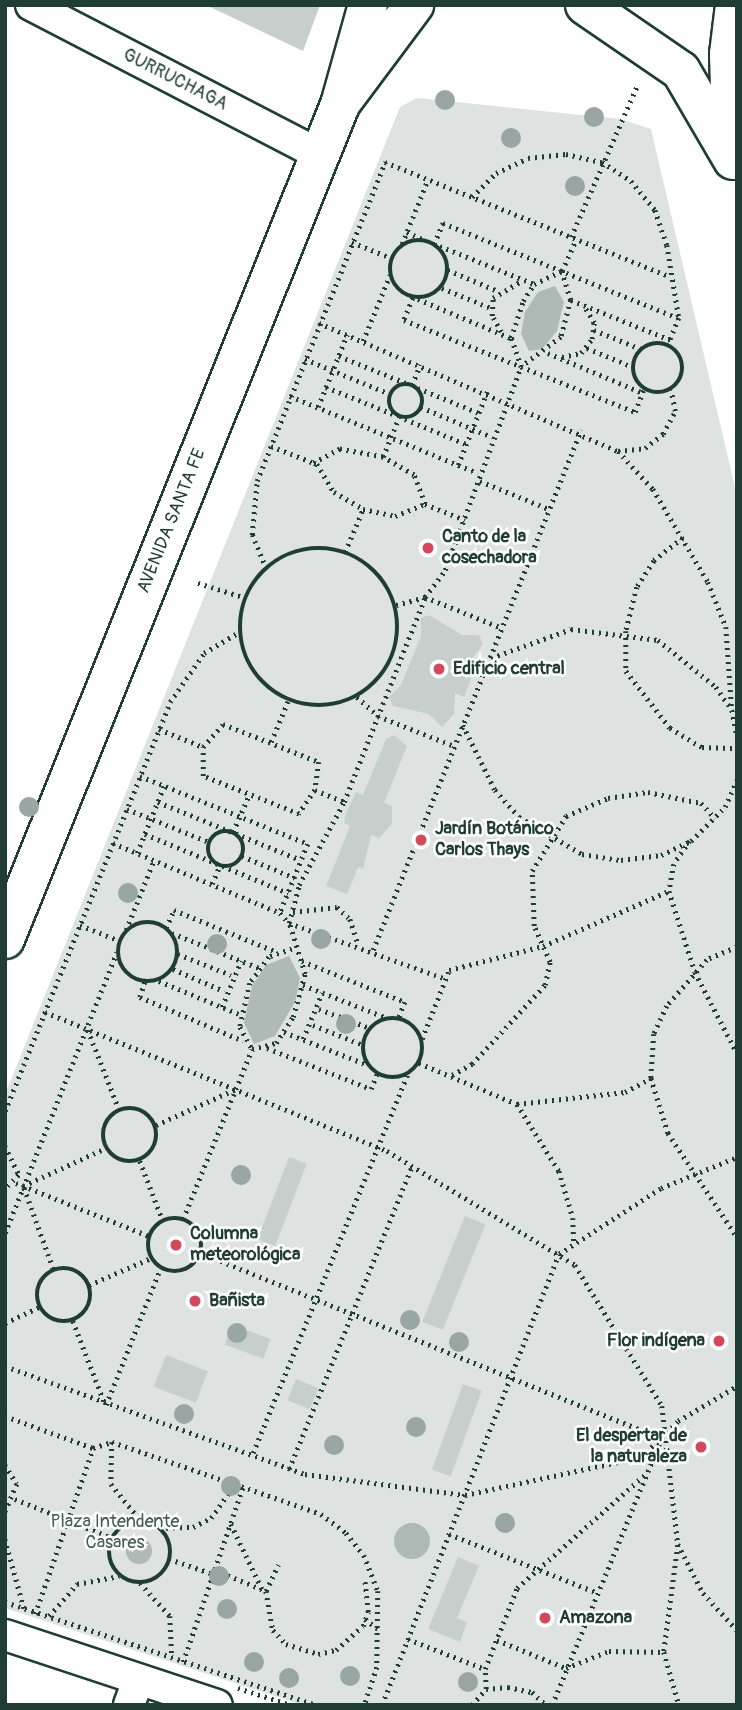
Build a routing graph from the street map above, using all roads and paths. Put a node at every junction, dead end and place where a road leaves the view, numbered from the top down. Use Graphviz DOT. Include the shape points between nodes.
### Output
graph roads {
  1 [pos="31,5"];
  2 [pos="369,5"];
  3 [pos="414,5"];
  4 [pos="585,5"];
  5 [pos="735,5"];
  6 [pos="637,86"];
  7 [pos="340,105"];
  8 [pos="318,154"];
  9 [pos="602,162"];
  10 [pos="735,168"];
  11 [pos="428,180"];
  12 [pos="472,197"];
  13 [pos="407,232"];
  14 [pos="573,238"];
  15 [pos="352,242"];
  16 [pos="434,244"];
  17 [pos="401,245"];
  18 [pos="391,258"];
  19 [pos="448,270"];
  20 [pos="562,271"];
  21 [pos="390,274"];
  22 [pos="668,276"];
  23 [pos="526,281"];
  24 [pos="534,284"];
  25 [pos="385,286"];
  26 [pos="442,288"];
  27 [pos="498,291"];
  28 [pos="401,293"];
  29 [pos="413,298"];
  30 [pos="571,300"];
  31 [pos="583,304"];
  32 [pos="491,308"];
  33 [pos="679,318"];
  34 [pos="319,323"];
  35 [pos="594,330"];
  36 [pos="347,335"];
  37 [pos="504,335"];
  38 [pos="512,338"];
  39 [pos="363,341"];
  40 [pos="669,342"];
  41 [pos="587,348"];
  42 [pos="641,349"];
  43 [pos="548,353"];
  44 [pos="338,356"];
  45 [pos="559,357"];
  46 [pos="305,359"];
  47 [pos="420,365"];
  48 [pos="521,367"];
  49 [pos="633,368"];
  50 [pos="332,370"];
  51 [pos="412,386"];
  52 [pos="326,387"];
  53 [pos="671,390"];
  54 [pos="644,391"];
  55 [pos="487,392"];
  56 [pos="390,394"];
  57 [pos="290,396"];
  58 [pos="508,400"];
  59 [pos="318,407"];
  60 [pos="421,407"];
  61 [pos="479,413"];
  62 [pos="399,417"];
  63 [pos="473,428"];
  64 [pos="581,430"];
  65 [pos="391,437"];
  66 [pos="492,437"];
  67 [pos="466,444"];
  68 [pos="271,446"];
  69 [pos="618,451"];
  70 [pos="383,457"];
  71 [pos="314,463"];
  72 [pos="458,465"];
  73 [pos="478,473"];
  74 [pos="480,481"];
  75 [pos="425,504"];
  76 [pos="363,509"];
  77 [pos="550,509"];
  78 [pos="465,520"];
  79 [pos="684,538"];
  80 [pos="345,552"];
  81 [pos="266,569"];
  82 [pos="198,583"];
  83 [pos="425,597"];
  84 [pos="246,598"];
  85 [pos="396,605"];
  86 [pos="502,628"];
  87 [pos="241,631"];
  88 [pos="626,631"];
  89 [pos="490,658"];
  90 [pos="357,697"];
  91 [pos="288,701"];
  92 [pos="732,710"];
  93 [pos="378,716"];
  94 [pos="463,725"];
  95 [pos="159,729"];
  96 [pos="737,736"];
  97 [pos="271,743"];
  98 [pos="454,746"];
  99 [pos="203,747"];
  100 [pos="737,748"];
  101 [pos="140,776"];
  102 [pos="737,779"];
  103 [pos="164,786"];
  104 [pos="315,790"];
  105 [pos="735,792"];
  106 [pos="249,795"];
  107 [pos="158,802"];
  108 [pos="344,802"];
  109 [pos="127,809"];
  110 [pos="240,817"];
  111 [pos="151,818"];
  112 [pos="715,818"];
  113 [pos="233,832"];
  114 [pos="145,834"];
  115 [pos="548,838"];
  116 [pos="691,841"];
  117 [pos="209,842"];
  118 [pos="113,843"];
  119 [pos="137,853"];
  120 [pos="242,856"];
  121 [pos="154,860"];
  122 [pos="302,860"];
  123 [pos="220,865"];
  124 [pos="295,877"];
  125 [pos="212,884"];
  126 [pos="299,885"];
  127 [pos="669,891"];
  128 [pos="288,893"];
  129 [pos="293,912"];
  130 [pos="280,913"];
  131 [pos="8,920"];
  132 [pos="289,923"];
  133 [pos="80,925"];
  134 [pos="166,928"];
  135 [pos="126,931"];
  136 [pos="172,933"];
  137 [pos="120,941"];
  138 [pos="358,944"];
  139 [pos="543,946"];
  140 [pos="737,947"];
  141 [pos="292,949"];
  142 [pos="373,950"];
  143 [pos="117,952"];
  144 [pos="277,953"];
  145 [pos="178,954"];
  146 [pos="301,960"];
  147 [pos="241,961"];
  148 [pos="259,968"];
  149 [pos="173,969"];
  150 [pos="695,972"];
  151 [pos="231,975"];
  152 [pos="446,979"];
  153 [pos="158,981"];
  154 [pos="145,982"];
  155 [pos="303,985"];
  156 [pos="225,990"];
  157 [pos="322,993"];
  158 [pos="222,1007"];
  159 [pos="319,1009"];
  160 [pos="45,1012"];
  161 [pos="241,1015"];
  162 [pos="388,1018"];
  163 [pos="398,1018"];
  164 [pos="313,1025"];
  165 [pos="370,1028"];
  166 [pos="88,1029"];
  167 [pos="285,1032"];
  168 [pos="303,1039"];
  169 [pos="422,1039"];
  170 [pos="244,1041"];
  171 [pos="363,1045"];
  172 [pos="267,1048"];
  173 [pos="252,1049"];
  174 [pos="737,1052"];
  175 [pos="419,1063"];
  176 [pos="368,1065"];
  177 [pos="377,1074"];
  178 [pos="408,1074"];
  179 [pos="452,1075"];
  180 [pos="651,1078"];
  181 [pos="236,1089"];
  182 [pos="517,1104"];
  183 [pos="119,1109"];
  184 [pos="5,1111"];
  185 [pos="156,1125"];
  186 [pos="5,1146"];
  187 [pos="106,1148"];
  188 [pos="378,1148"];
  189 [pos="737,1157"];
  190 [pos="8,1161"];
  191 [pos="140,1161"];
  192 [pos="412,1166"];
  193 [pos="696,1176"];
  194 [pos="16,1183"];
  195 [pos="23,1186"];
  196 [pos="5,1189"];
  197 [pos="183,1219"];
  198 [pos="163,1221"];
  199 [pos="5,1233"];
  200 [pos="149,1236"];
  201 [pos="737,1237"];
  202 [pos="574,1243"];
  203 [pos="201,1253"];
  204 [pos="559,1254"];
  205 [pos="151,1258"];
  206 [pos="53,1269"];
  207 [pos="160,1269"];
  208 [pos="89,1285"];
  209 [pos="316,1299"];
  210 [pos="39,1307"];
  211 [pos="352,1314"];
  212 [pos="73,1321"];
  213 [pos="5,1323"];
  214 [pos="5,1366"];
  215 [pos="511,1377"];
  216 [pos="737,1386"];
  217 [pos="735,1395"];
  218 [pos="106,1405"];
  219 [pos="5,1416"];
  220 [pos="662,1437"];
  221 [pos="112,1442"];
  222 [pos="93,1448"];
  223 [pos="253,1454"];
  224 [pos="5,1465"];
  225 [pos="289,1469"];
  226 [pos="647,1474"];
  227 [pos="235,1484"];
  228 [pos="243,1488"];
  229 [pos="464,1494"];
  230 [pos="15,1499"];
  231 [pos="5,1512"];
  232 [pos="68,1521"];
  233 [pos="142,1521"];
  234 [pos="230,1523"];
  235 [pos="159,1528"];
  236 [pos="449,1534"];
  237 [pos="112,1538"];
  238 [pos="5,1539"];
  239 [pos="678,1544"];
  240 [pos="170,1559"];
  241 [pos="278,1565"];
  242 [pos="540,1569"];
  243 [pos="213,1574"];
  244 [pos="123,1577"];
  245 [pos="365,1581"];
  246 [pos="139,1582"];
  247 [pos="264,1590"];
  248 [pos="598,1593"];
  249 [pos="5,1602"];
  250 [pos="24,1608"];
  251 [pos="36,1612"];
  252 [pos="49,1616"];
  253 [pos="34,1618"];
  254 [pos="365,1619"];
  255 [pos="737,1630"];
  256 [pos="381,1631"];
  257 [pos="5,1634"];
  258 [pos="408,1639"];
  259 [pos="497,1640"];
  260 [pos="664,1652"];
  261 [pos="172,1658"];
  262 [pos="182,1664"];
  263 [pos="566,1668"];
  264 [pos="485,1670"];
  265 [pos="486,1689"];
  266 [pos="134,1693"];
  267 [pos="217,1705"];
  268 [pos="317,1705"];
  269 [pos="365,1705"];
  270 [pos="382,1705"];
  271 [pos="472,1705"];
  272 [pos="549,1705"];
  273 [pos="679,1705"];
  1 -- 8 [label="street, GURRUCHAGA"];
  2 -- 7 [label="main road, AVENIDA SANTA FE"];
  3 -- 7 [label="main road, AVENIDA SANTA FE"];
  4 -- 10 [label="main road" via="681,71"];
  5 -- 10 [label="main road" via="729,54"];
  6 -- 9 [label="path"];
  7 -- 8 [label="main road, AVENIDA SANTA FE"];
  8 -- 131 [label="main road, AVENIDA SANTA FE"];
  9 -- 12 [label="path" via="566,154 528,158 496,173"];
  9 -- 14 [label="path"];
  9 -- 22 [label="path" via="631,181 655,210"];
  11 -- 12 [label="path"];
  11 -- 13 [label="path"];
  11 -- 15 [label="path" via="385,162"];
  12 -- 14 [label="path"];
  13 -- 16 [label="path"];
  13 -- 17 [label="path"];
  14 -- 20 [label="path"];
  14 -- 22 [label="path"];
  15 -- 18 [label="path"];
  15 -- 34 [label="path"];
  16 -- 17 [label="path"];
  16 -- 19 [label="path"];
  16 -- 20 [label="path" via="443,223"];
  16 -- 23 [label="path"];
  17 -- 18 [label="path"];
  18 -- 21 [label="path"];
  19 -- 26 [label="path"];
  19 -- 27 [label="path"];
  20 -- 24 [label="path"];
  20 -- 30 [label="path"];
  20 -- 33 [label="path"];
  21 -- 25 [label="path"];
  21 -- 28 [label="path"];
  22 -- 33 [label="path"];
  23 -- 24 [label="path"];
  23 -- 27 [label="path"];
  24 -- 38 [label="path"];
  25 -- 28 [label="path"];
  25 -- 39 [label="path"];
  26 -- 29 [label="path"];
  26 -- 32 [label="path"];
  27 -- 32 [label="path"];
  28 -- 29 [label="path"];
  29 -- 37 [label="path"];
  29 -- 48 [label="path" via="404,320"];
  30 -- 31 [label="path"];
  30 -- 43 [label="path" via="561,337"];
  31 -- 35 [label="path"];
  31 -- 40 [label="path"];
  32 -- 37 [label="path"];
  33 -- 40 [label="path"];
  34 -- 36 [label="path"];
  34 -- 46 [label="path"];
  35 -- 41 [label="path"];
  35 -- 42 [label="path"];
  36 -- 39 [label="path"];
  36 -- 44 [label="path"];
  37 -- 38 [label="path"];
  38 -- 48 [label="path"];
  39 -- 47 [label="path"];
  40 -- 42 [label="path"];
  40 -- 53 [label="path" via="683,367"];
  41 -- 45 [label="path"];
  41 -- 49 [label="path"];
  42 -- 49 [label="path"];
  43 -- 45 [label="path"];
  43 -- 48 [label="path"];
  44 -- 50 [label="path"];
  44 -- 51 [label="path"];
  45 -- 54 [label="path"];
  46 -- 50 [label="path"];
  46 -- 57 [label="path"];
  47 -- 51 [label="path"];
  47 -- 55 [label="path"];
  48 -- 54 [label="path" via="635,412"];
  48 -- 58 [label="path"];
  49 -- 54 [label="path"];
  50 -- 52 [label="path"];
  50 -- 56 [label="path"];
  51 -- 56 [label="path"];
  51 -- 60 [label="path"];
  51 -- 61 [label="path"];
  52 -- 59 [label="path"];
  52 -- 62 [label="path"];
  53 -- 54 [label="path"];
  53 -- 69 [label="path" via="675,411 663,434 645,449"];
  55 -- 58 [label="path"];
  55 -- 61 [label="path"];
  56 -- 62 [label="path"];
  57 -- 59 [label="path"];
  57 -- 68 [label="path"];
  58 -- 64 [label="path"];
  58 -- 66 [label="path"];
  59 -- 65 [label="path"];
  60 -- 62 [label="path"];
  60 -- 63 [label="path"];
  61 -- 63 [label="path"];
  62 -- 65 [label="path"];
  62 -- 67 [label="path"];
  63 -- 66 [label="path"];
  63 -- 67 [label="path"];
  64 -- 69 [label="path"];
  64 -- 77 [label="path"];
  65 -- 70 [label="path"];
  65 -- 72 [label="path"];
  66 -- 73 [label="path"];
  67 -- 72 [label="path"];
  68 -- 71 [label="path"];
  68 -- 81 [label="path" via="251,511 252,535"];
  69 -- 79 [label="path" via="653,489"];
  70 -- 71 [label="path" via="340,449"];
  70 -- 75 [label="path" via="414,475"];
  71 -- 76 [label="path" via="334,492"];
  72 -- 73 [label="path"];
  73 -- 74 [label="path"];
  74 -- 77 [label="path"];
  74 -- 78 [label="path"];
  75 -- 76 [label="path" via="395,516"];
  75 -- 78 [label="path"];
  76 -- 80 [label="path"];
  77 -- 86 [label="path"];
  78 -- 83 [label="path" via="445,570"];
  79 -- 88 [label="path" via="654,561 637,587"];
  79 -- 92 [label="path" via="726,627"];
  80 -- 81 [label="path" via="314,546 280,556"];
  80 -- 85 [label="path" via="379,573"];
  81 -- 84 [label="path"];
  82 -- 84 [label="path"];
  83 -- 85 [label="path"];
  83 -- 86 [label="path"];
  83 -- 93 [label="path"];
  84 -- 87 [label="path"];
  85 -- 90 [label="path" via="398,641 384,674"];
  86 -- 89 [label="path"];
  87 -- 91 [label="path" via="242,648 259,680"];
  87 -- 95 [label="path" via="204,653 186,674"];
  88 -- 89 [label="path" via="571,629"];
  88 -- 92 [label="path" via="658,640 694,665"];
  88 -- 100 [label="path" via="626,671 646,703 702,747"];
  89 -- 94 [label="path"];
  90 -- 91 [label="path" via="323,707"];
  90 -- 93 [label="path"];
  91 -- 97 [label="path"];
  92 -- 96 [label="path"];
  93 -- 98 [label="path"];
  93 -- 108 [label="path"];
  94 -- 98 [label="path"];
  94 -- 115 [label="path" via="495,790"];
  95 -- 99 [label="path"];
  95 -- 101 [label="path"];
  97 -- 99 [label="path" via="223,724"];
  97 -- 104 [label="path" via="319,762"];
  98 -- 142 [label="path"];
  99 -- 106 [label="path" via="203,776"];
  101 -- 103 [label="path"];
  101 -- 109 [label="path"];
  102 -- 105 [label="path"];
  103 -- 107 [label="path"];
  103 -- 110 [label="path"];
  104 -- 106 [label="path" via="299,814"];
  104 -- 108 [label="path"];
  105 -- 112 [label="path"];
  106 -- 110 [label="path"];
  107 -- 111 [label="path"];
  107 -- 113 [label="path"];
  108 -- 126 [label="path"];
  109 -- 111 [label="path"];
  109 -- 118 [label="path"];
  110 -- 113 [label="path"];
  110 -- 122 [label="path" via="308,844"];
  111 -- 114 [label="path"];
  111 -- 117 [label="path"];
  112 -- 115 [label="path" via="701,803 648,792 608,798 566,816"];
  112 -- 116 [label="path"];
  113 -- 117 [label="path" via="219,832"];
  113 -- 120 [label="path"];
  113 -- 122 [label="path"];
  114 -- 119 [label="path"];
  114 -- 123 [label="path"];
  115 -- 116 [label="path" via="582,854 621,860 661,855"];
  115 -- 139 [label="path" via="532,871 534,926"];
  116 -- 127 [label="path" via="674,864"];
  117 -- 123 [label="path" via="208,853"];
  118 -- 119 [label="path"];
  118 -- 133 [label="path"];
  119 -- 121 [label="path"];
  120 -- 123 [label="path"];
  120 -- 124 [label="path"];
  121 -- 125 [label="path"];
  121 -- 135 [label="path"];
  122 -- 124 [label="path"];
  123 -- 125 [label="path"];
  123 -- 128 [label="path"];
  124 -- 126 [label="path"];
  124 -- 128 [label="path"];
  125 -- 130 [label="path"];
  126 -- 129 [label="path"];
  127 -- 139 [label="path"];
  127 -- 150 [label="path"];
  128 -- 130 [label="path"];
  129 -- 132 [label="path"];
  129 -- 138 [label="path" via="337,907 350,919"];
  130 -- 132 [label="path"];
  132 -- 138 [label="path"];
  132 -- 141 [label="path"];
  133 -- 137 [label="path"];
  133 -- 160 [label="path"];
  134 -- 135 [label="path" via="145,921"];
  134 -- 136 [label="path"];
  134 -- 144 [label="path" via="174,910"];
  135 -- 137 [label="path"];
  136 -- 145 [label="path"];
  136 -- 147 [label="path"];
  137 -- 143 [label="path"];
  138 -- 142 [label="path"];
  139 -- 152 [label="path" via="449,970"];
  139 -- 179 [label="path" via="550,962 545,985 472,1064"];
  140 -- 150 [label="path"];
  141 -- 144 [label="path"];
  141 -- 146 [label="path"];
  142 -- 152 [label="path"];
  143 -- 154 [label="path" via="126,973"];
  143 -- 166 [label="path"];
  144 -- 148 [label="path"];
  145 -- 149 [label="path"];
  145 -- 151 [label="path"];
  146 -- 155 [label="path"];
  146 -- 163 [label="path" via="405,1002"];
  147 -- 148 [label="path"];
  147 -- 151 [label="path"];
  148 -- 161 [label="path"];
  149 -- 153 [label="path"];
  149 -- 156 [label="path"];
  150 -- 174 [label="path"];
  150 -- 180 [label="path" via="654,1034"];
  151 -- 156 [label="path"];
  152 -- 169 [label="path"];
  153 -- 154 [label="path"];
  153 -- 158 [label="path"];
  154 -- 170 [label="path" via="140,997"];
  155 -- 157 [label="path"];
  155 -- 167 [label="path"];
  156 -- 158 [label="path"];
  157 -- 159 [label="path"];
  157 -- 162 [label="path"];
  158 -- 161 [label="path"];
  159 -- 164 [label="path"];
  159 -- 165 [label="path"];
  160 -- 166 [label="path"];
  160 -- 184 [label="path"];
  161 -- 170 [label="path"];
  162 -- 163 [label="path"];
  162 -- 165 [label="path"];
  163 -- 169 [label="path"];
  164 -- 168 [label="path"];
  164 -- 171 [label="path"];
  165 -- 171 [label="path"];
  166 -- 181 [label="path"];
  166 -- 183 [label="path"];
  166 -- 195 [label="path"];
  167 -- 168 [label="path"];
  167 -- 172 [label="path"];
  168 -- 176 [label="path"];
  169 -- 175 [label="path"];
  170 -- 173 [label="path"];
  171 -- 176 [label="path"];
  172 -- 173 [label="path"];
  172 -- 177 [label="path" via="370,1089"];
  173 -- 181 [label="path"];
  175 -- 178 [label="path"];
  175 -- 179 [label="path"];
  176 -- 177 [label="path"];
  177 -- 178 [label="path"];
  178 -- 188 [label="path"];
  179 -- 182 [label="path"];
  180 -- 182 [label="path" via="625,1093"];
  180 -- 193 [label="path" via="668,1133"];
  181 -- 185 [label="path"];
  181 -- 188 [label="path"];
  181 -- 197 [label="path"];
  182 -- 202 [label="path" via="559,1171 573,1218"];
  183 -- 185 [label="path" via="141,1109"];
  183 -- 187 [label="path" via="104,1125"];
  185 -- 191 [label="path" via="155,1147"];
  186 -- 190 [label="path"];
  187 -- 191 [label="path" via="115,1158"];
  187 -- 195 [label="path"];
  188 -- 192 [label="path"];
  188 -- 209 [label="path"];
  189 -- 193 [label="path"];
  190 -- 194 [label="path"];
  191 -- 198 [label="path"];
  192 -- 204 [label="path"];
  192 -- 211 [label="path"];
  193 -- 201 [label="path"];
  193 -- 202 [label="path" via="661,1188"];
  194 -- 195 [label="path"];
  194 -- 196 [label="path"];
  195 -- 199 [label="path"];
  195 -- 200 [label="path"];
  195 -- 206 [label="path"];
  197 -- 198 [label="path"];
  197 -- 203 [label="path" via="199,1233"];
  198 -- 200 [label="path"];
  200 -- 205 [label="path"];
  202 -- 204 [label="path"];
  203 -- 207 [label="path" via="185,1271"];
  203 -- 209 [label="path"];
  204 -- 215 [label="path"];
  204 -- 220 [label="path" via="575,1265 662,1406"];
  205 -- 207 [label="path"];
  205 -- 208 [label="path"];
  206 -- 208 [label="path" via="75,1269"];
  206 -- 210 [label="path" via="38,1285"];
  207 -- 218 [label="path"];
  208 -- 212 [label="path" via="89,1307"];
  209 -- 211 [label="path"];
  209 -- 223 [label="path"];
  210 -- 212 [label="path" via="60,1322"];
  210 -- 213 [label="path"];
  211 -- 215 [label="path"];
  211 -- 225 [label="path"];
  212 -- 218 [label="path"];
  214 -- 218 [label="path"];
  215 -- 220 [label="path"];
  215 -- 229 [label="path"];
  216 -- 217 [label="path"];
  217 -- 220 [label="path" via="678,1421"];
  218 -- 223 [label="path"];
  219 -- 222 [label="path"];
  220 -- 226 [label="path"];
  220 -- 229 [label="path" via="641,1457"];
  220 -- 239 [label="path"];
  221 -- 222 [label="path"];
  221 -- 227 [label="path"];
  221 -- 233 [label="path" via="111,1484"];
  222 -- 232 [label="path"];
  223 -- 225 [label="path"];
  224 -- 230 [label="path" via="14,1475"];
  225 -- 229 [label="path"];
  226 -- 242 [label="path"];
  226 -- 248 [label="path"];
  227 -- 228 [label="path"];
  227 -- 235 [label="path" via="211,1518 193,1527"];
  228 -- 234 [label="path"];
  228 -- 256 [label="path" via="321,1514 346,1533 364,1555 378,1591"];
  229 -- 236 [label="path"];
  230 -- 231 [label="path"];
  230 -- 232 [label="path"];
  232 -- 237 [label="path"];
  232 -- 251 [label="path"];
  233 -- 235 [label="path"];
  233 -- 237 [label="path" via="121,1527"];
  234 -- 243 [label="path"];
  234 -- 247 [label="path"];
  235 -- 240 [label="path"];
  236 -- 242 [label="path"];
  236 -- 258 [label="path"];
  237 -- 244 [label="path" via="111,1565"];
  238 -- 250 [label="path"];
  239 -- 255 [label="path" via="702,1593"];
  239 -- 260 [label="path"];
  240 -- 243 [label="path"];
  240 -- 246 [label="path" via="162,1573"];
  241 -- 247 [label="path"];
  242 -- 248 [label="path"];
  242 -- 259 [label="path" via="517,1588"];
  243 -- 247 [label="path"];
  243 -- 262 [label="path"];
  244 -- 246 [label="path"];
  244 -- 252 [label="path" via="77,1584"];
  245 -- 254 [label="path"];
  246 -- 261 [label="path" via="170,1616"];
  247 -- 254 [label="path" via="273,1630 301,1652 336,1650"];
  248 -- 263 [label="path"];
  249 -- 250 [label="path"];
  250 -- 251 [label="path"];
  251 -- 252 [label="path"];
  251 -- 253 [label="path"];
  252 -- 261 [label="path"];
  254 -- 256 [label="path"];
  256 -- 269 [label="path"];
  257 -- 266 [label="street"];
  258 -- 264 [label="path"];
  258 -- 270 [label="path"];
  259 -- 263 [label="path"];
  259 -- 264 [label="path"];
  260 -- 263 [label="path" via="609,1651"];
  260 -- 273 [label="path"];
  261 -- 262 [label="path"];
  262 -- 268 [label="path"];
  263 -- 272 [label="path"];
  264 -- 265 [label="path"];
  265 -- 271 [label="path"];
  265 -- 272 [label="path" via="532,1692"];
  266 -- 267 [label="street"];
}
